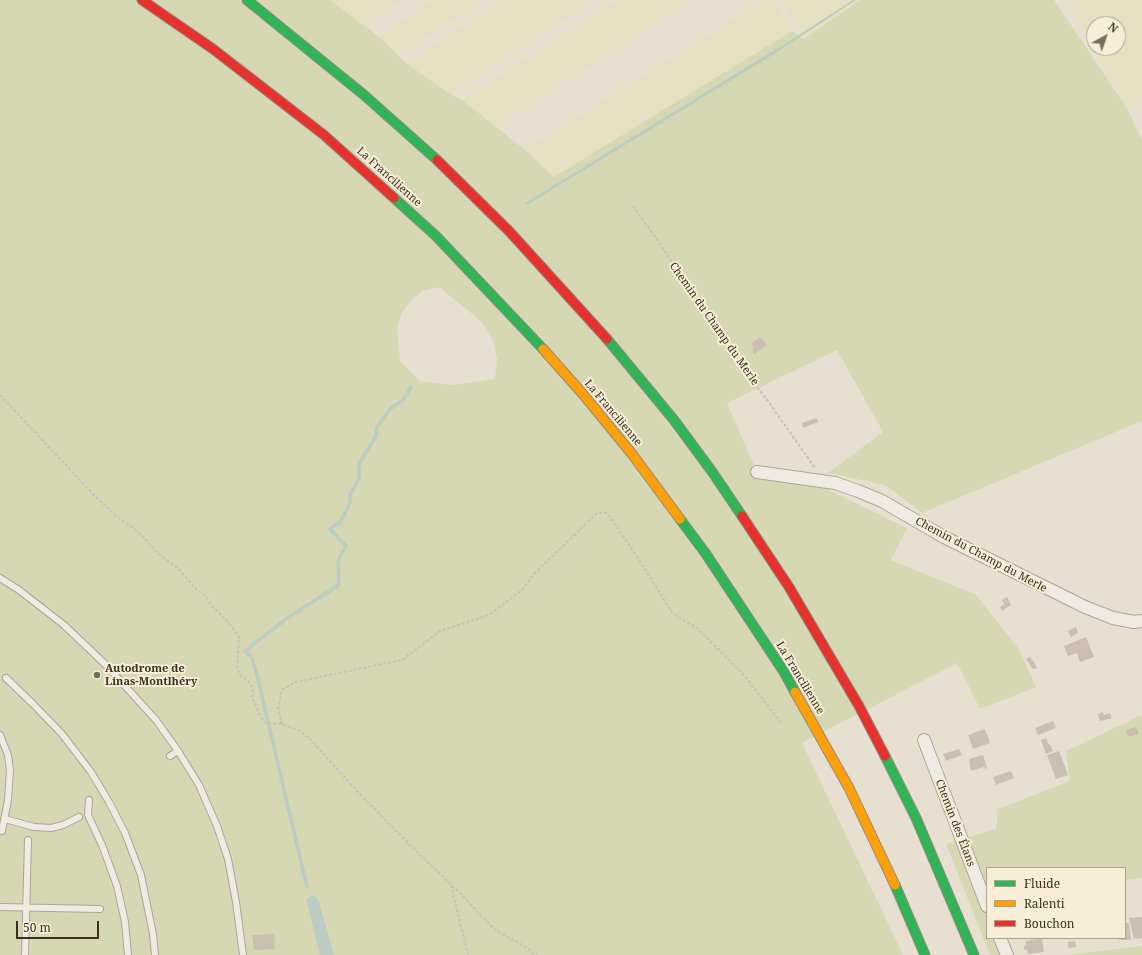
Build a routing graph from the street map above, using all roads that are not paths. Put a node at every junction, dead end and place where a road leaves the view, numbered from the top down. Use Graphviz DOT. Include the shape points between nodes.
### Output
graph roads {
  1 [pos="142,0"];
  2 [pos="248,0"];
  3 [pos="757,472"];
  4 [pos="0,578"];
  5 [pos="1142,621"];
  6 [pos="6,678"];
  7 [pos="0,735"];
  8 [pos="924,740"];
  9 [pos="178,751"];
  10 [pos="170,756"];
  11 [pos="89,800"];
  12 [pos="79,817"];
  13 [pos="5,818"];
  14 [pos="2,831"];
  15 [pos="28,840"];
  16 [pos="986,903"];
  17 [pos="0,907"];
  18 [pos="26,908"];
  19 [pos="100,909"];
  20 [pos="1000,939"];
  21 [pos="25,955"];
  22 [pos="128,955"];
  23 [pos="155,955"];
  24 [pos="243,955"];
  25 [pos="925,955"];
  26 [pos="974,955"];
  27 [pos="1007,955"];
  1 -- 25 [label="highway, La Francilienne" via="213,49 318,130 366,171 431,231 500,302 582,393 632,454 710,560 784,672 849,788"];
  2 -- 26 [label="highway" via="364,94 479,201 570,297 674,420 789,587 860,706 916,818"];
  3 -- 5 [label="street, Chemin du Champ du Merle" via="836,483 858,491 882,501 944,537 1085,608 1113,618"];
  4 -- 9 [label="lane" via="64,625 106,665 156,720"];
  6 -- 23 [label="lane" via="62,734 91,772 109,802 125,833 141,875"];
  7 -- 13 [label="lane" via="10,770"];
  8 -- 16 [label="street, Chemin des Élans"];
  9 -- 10 [label="lane"];
  9 -- 24 [label="lane" via="199,785 228,858"];
  11 -- 22 [label="lane" via="88,816 117,886"];
  12 -- 13 [label="lane" via="51,828 34,827"];
  13 -- 14 [label="lane"];
  15 -- 18 [label="lane"];
  17 -- 18 [label="lane"];
  18 -- 19 [label="lane"];
  18 -- 21 [label="lane"];
  20 -- 27 [label="street"];
}
